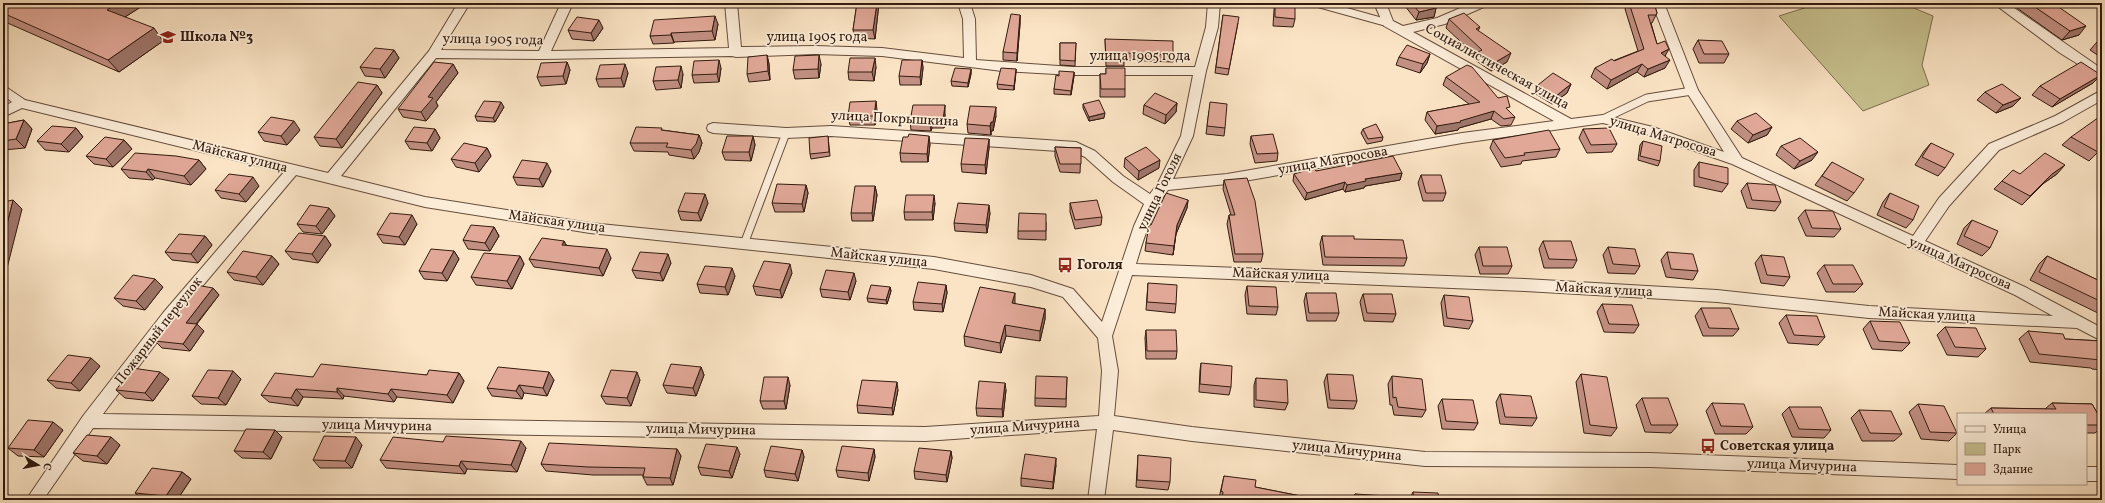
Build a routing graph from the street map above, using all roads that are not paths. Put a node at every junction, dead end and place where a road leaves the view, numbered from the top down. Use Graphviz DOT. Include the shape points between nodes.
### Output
graph roads {
  1 [pos="464,3"];
  2 [pos="567,3"];
  3 [pos="731,3"];
  4 [pos="964,3"];
  5 [pos="1214,3"];
  6 [pos="1316,3"];
  7 [pos="1380,3"];
  8 [pos="1482,3"];
  9 [pos="1658,3"];
  10 [pos="1999,3"];
  11 [pos="1388,23"];
  12 [pos="1401,31"];
  13 [pos="736,53"];
  14 [pos="433,54"];
  15 [pos="543,55"];
  16 [pos="970,61"];
  17 [pos="1200,71"];
  18 [pos="2102,75"];
  19 [pos="3,89"];
  20 [pos="1692,91"];
  21 [pos="2102,94"];
  22 [pos="21,104"];
  23 [pos="3,113"];
  24 [pos="1603,119"];
  25 [pos="1568,123"];
  26 [pos="713,128"];
  27 [pos="786,133"];
  28 [pos="1737,161"];
  29 [pos="294,170"];
  30 [pos="332,178"];
  31 [pos="1164,185"];
  32 [pos="1152,202"];
  33 [pos="744,244"];
  34 [pos="1915,244"];
  35 [pos="1129,268"];
  36 [pos="2079,323"];
  37 [pos="2102,335"];
  38 [pos="1105,336"];
  39 [pos="89,421"];
  40 [pos="1106,422"];
  41 [pos="1957,472"];
  42 [pos="2087,474"];
  43 [pos="2102,474"];
  44 [pos="34,500"];
  45 [pos="1096,500"];
  1 -- 14 [label="street"];
  2 -- 15 [label="street"];
  3 -- 13 [label="street"];
  4 -- 16 [label="street" via="969,19"];
  5 -- 17 [label="street, улица Гоголя" via="1212,27"];
  6 -- 11 [label="lane"];
  7 -- 11 [label="street"];
  8 -- 12 [label="street" via="1440,20"];
  9 -- 20 [label="street"];
  10 -- 18 [label="street"];
  11 -- 12 [label="street, Социалистическая улица"];
  12 -- 25 [label="street, Социалистическая улица"];
  13 -- 15 [label="street, улица 1905 года"];
  13 -- 16 [label="street, улица 1905 года" via="815,50 882,52"];
  14 -- 15 [label="street, улица 1905 года"];
  14 -- 30 [label="street"];
  16 -- 17 [label="street, улица 1905 года" via="1002,67 1073,71"];
  17 -- 31 [label="street, улица Гоголя" via="1187,136"];
  19 -- 22 [label="street, Майская улица"];
  20 -- 24 [label="lane" via="1647,98"];
  20 -- 28 [label="street"];
  21 -- 34 [label="street" via="2059,119 1994,147 1944,202"];
  22 -- 23 [label="street"];
  22 -- 29 [label="street, Майская улица"];
  24 -- 25 [label="street, улица Матросова"];
  24 -- 28 [label="street, улица Матросова" via="1648,130"];
  25 -- 31 [label="street, улица Матросова" via="1462,138 1226,179"];
  26 -- 27 [label="street, улица Покрышкина"];
  27 -- 32 [label="street, улица Покрышкина" via="831,131 1076,148 1090,154 1118,179"];
  27 -- 33 [label="lane"];
  28 -- 34 [label="street, улица Матросова"];
  29 -- 30 [label="street, Майская улица"];
  29 -- 39 [label="street, Пожарный переулок" via="168,317"];
  30 -- 33 [label="street, Майская улица" via="425,202 582,227"];
  31 -- 32 [label="street, улица Гоголя"];
  32 -- 35 [label="street, улица Гоголя" via="1141,226"];
  33 -- 38 [label="street, Майская улица" via="934,263 1031,281 1068,293"];
  34 -- 36 [label="street, улица Матросова" via="2020,291"];
  35 -- 36 [label="street, Майская улица" via="1709,295 1869,312"];
  35 -- 38 [label="street, улица Гоголя"];
  36 -- 37 [label="street, улица Матросова"];
  38 -- 40 [label="street, улица Гоголя" via="1110,371"];
  39 -- 40 [label="street, улица Мичурина" via="925,434"];
  39 -- 44 [label="street, Пожарный переулок"];
  40 -- 41 [label="street, улица Мичурина" via="1192,434 1425,459 1650,460"];
  40 -- 45 [label="street, улица Гоголя"];
  42 -- 43 [label="street"];
}
